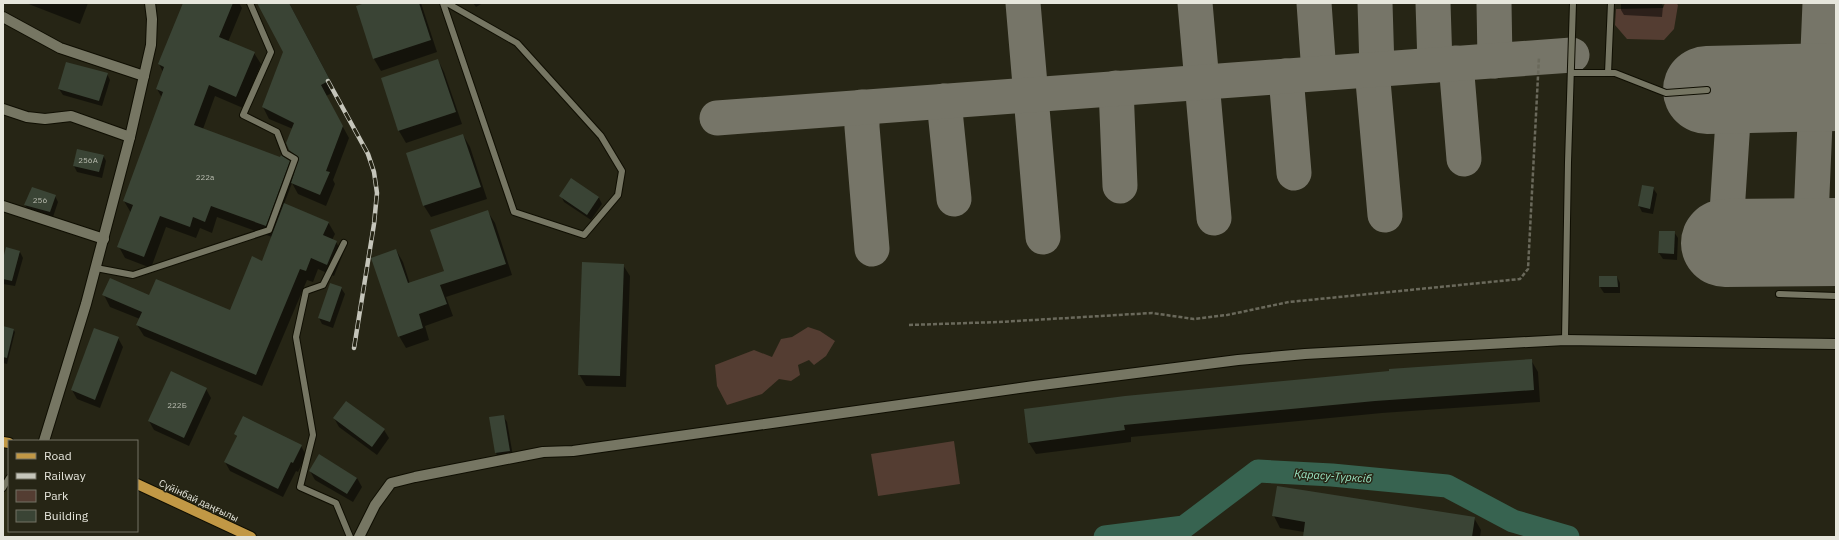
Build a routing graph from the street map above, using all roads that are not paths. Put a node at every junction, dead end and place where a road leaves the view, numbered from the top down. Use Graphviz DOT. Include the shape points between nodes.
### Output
graph roads {
  1 [pos="150,3"];
  2 [pos="250,3"];
  3 [pos="443,3"];
  4 [pos="447,3"];
  5 [pos="1573,3"];
  6 [pos="1611,3"];
  7 [pos="3,17"];
  8 [pos="1572,73"];
  9 [pos="1608,73"];
  10 [pos="144,76"];
  11 [pos="1707,90"];
  12 [pos="3,109"];
  13 [pos="130,137"];
  14 [pos="3,206"];
  15 [pos="104,239"];
  16 [pos="344,243"];
  17 [pos="96,268"];
  18 [pos="1779,294"];
  19 [pos="1836,296"];
  20 [pos="1565,340"];
  21 [pos="1836,344"];
  22 [pos="44,440"];
  23 [pos="138,484"];
  24 [pos="250,537"];
  25 [pos="350,537"];
  26 [pos="359,537"];
  1 -- 10 [label="street" via="151,45"];
  2 -- 17 [label="lane" via="271,52 243,115 277,132 285,153 295,158 269,230 133,275"];
  3 -- 4 [label="lane" via="514,212 584,235 618,196 622,171 602,136 517,43"];
  5 -- 8 [label="lane"];
  6 -- 9 [label="lane"];
  7 -- 10 [label="street" via="60,48"];
  8 -- 9 [label="lane"];
  8 -- 20 [label="lane"];
  9 -- 11 [label="lane" via="1615,73 1666,92"];
  10 -- 13 [label="street"];
  12 -- 13 [label="street" via="26,117 45,119 70,116"];
  13 -- 15 [label="street"];
  14 -- 15 [label="street"];
  15 -- 17 [label="street"];
  16 -- 25 [label="lane" via="323,285 306,291 296,337 313,435 300,487 336,502"];
  17 -- 22 [label="street"];
  18 -- 19 [label="lane"];
  20 -- 21 [label="street"];
  20 -- 26 [label="street" via="1313,353 1238,360 581,450 543,452 391,483 375,505"];
  23 -- 24 [label="main road, Сүйінбай даңғылы"];
}
